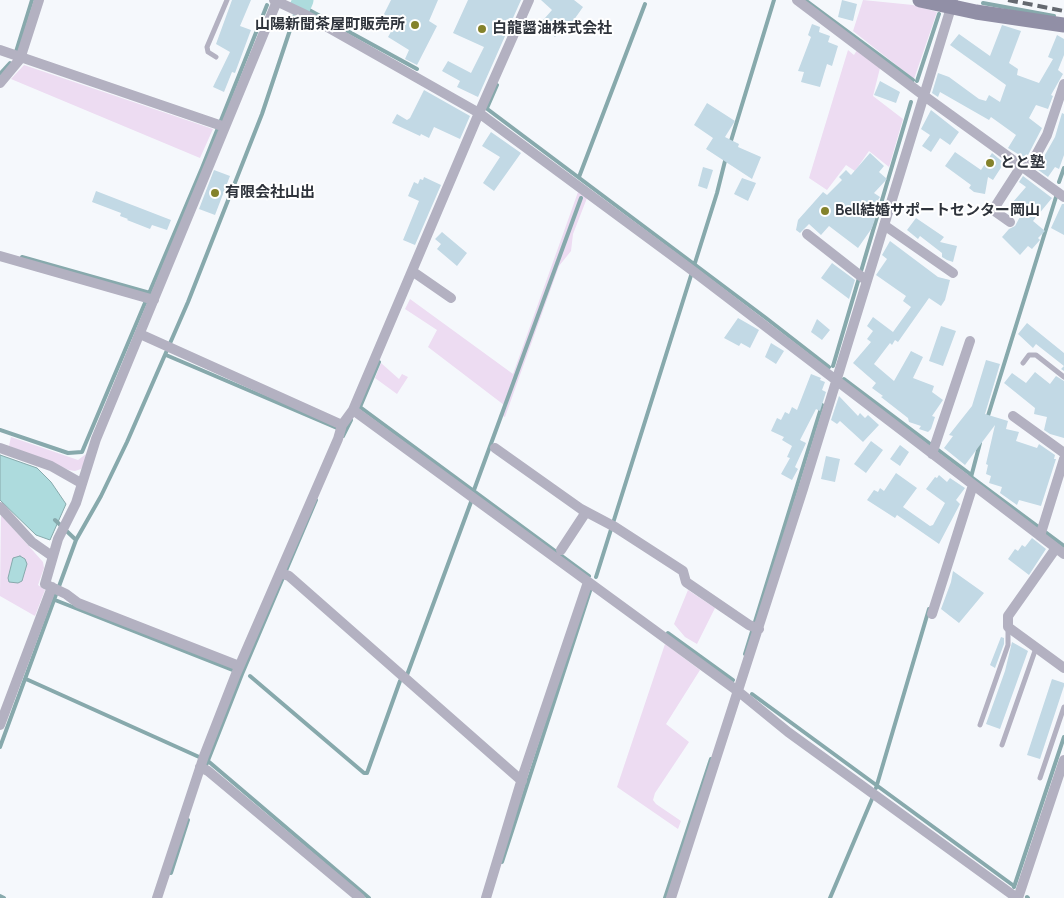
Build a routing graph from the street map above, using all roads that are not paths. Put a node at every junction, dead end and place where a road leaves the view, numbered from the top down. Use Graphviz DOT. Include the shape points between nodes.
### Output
graph roads {
  1 [pos="39,0"];
  2 [pos="227,0"];
  3 [pos="528,0"];
  4 [pos="797,0"];
  5 [pos="920,0"];
  6 [pos="276,1"];
  7 [pos="952,3"];
  8 [pos="1064,25"];
  9 [pos="0,50"];
  10 [pos="216,57"];
  11 [pos="18,58"];
  12 [pos="0,83"];
  13 [pos="1064,84"];
  14 [pos="923,95"];
  15 [pos="479,113"];
  16 [pos="221,125"];
  17 [pos="1025,168"];
  18 [pos="1064,197"];
  19 [pos="1010,222"];
  20 [pos="884,225"];
  21 [pos="807,234"];
  22 [pos="0,256"];
  23 [pos="415,273"];
  24 [pos="953,273"];
  25 [pos="863,278"];
  26 [pos="451,298"];
  27 [pos="150,299"];
  28 [pos="140,334"];
  29 [pos="970,342"];
  30 [pos="1023,363"];
  31 [pos="1064,377"];
  32 [pos="836,381"];
  33 [pos="353,410"];
  34 [pos="1014,416"];
  35 [pos="341,428"];
  36 [pos="0,448"];
  37 [pos="495,448"];
  38 [pos="934,450"];
  39 [pos="1064,453"];
  40 [pos="1064,459"];
  41 [pos="970,483"];
  42 [pos="82,484"];
  43 [pos="0,508"];
  44 [pos="586,512"];
  45 [pos="1042,532"];
  46 [pos="561,550"];
  47 [pos="1060,551"];
  48 [pos="52,556"];
  49 [pos="285,575"];
  50 [pos="588,582"];
  51 [pos="57,589"];
  52 [pos="932,614"];
  53 [pos="754,627"];
  54 [pos="1008,627"];
  55 [pos="1036,648"];
  56 [pos="1064,668"];
  57 [pos="238,670"];
  58 [pos="739,692"];
  59 [pos="1064,707"];
  60 [pos="0,725"];
  61 [pos="980,725"];
  62 [pos="1002,745"];
  63 [pos="1064,760"];
  64 [pos="203,765"];
  65 [pos="1040,778"];
  66 [pos="522,781"];
  67 [pos="157,898"];
  68 [pos="360,898"];
  69 [pos="486,898"];
  70 [pos="671,898"];
  71 [pos="1018,898"];
  1 -- 11 [label="street"];
  2 -- 10 [label="lane" via="207,47 208,52"];
  3 -- 15 [label="street"];
  4 -- 14 [label="street"];
  5 -- 7 [label="street"];
  6 -- 15 [label="street"];
  6 -- 16 [label="street"];
  7 -- 8 [label="street" via="976,12"];
  7 -- 14 [label="street"];
  9 -- 11 [label="street"];
  11 -- 12 [label="street"];
  11 -- 16 [label="street"];
  13 -- 17 [label="street" via="1047,136"];
  14 -- 17 [label="street"];
  14 -- 20 [label="street"];
  15 -- 23 [label="street"];
  15 -- 32 [label="street"];
  16 -- 27 [label="street"];
  17 -- 18 [label="street"];
  17 -- 19 [label="street" via="993,210"];
  20 -- 24 [label="street"];
  20 -- 25 [label="street"];
  21 -- 25 [label="street"];
  22 -- 27 [label="street"];
  23 -- 26 [label="street"];
  23 -- 33 [label="street"];
  25 -- 32 [label="street"];
  27 -- 28 [label="street"];
  28 -- 35 [label="street"];
  28 -- 42 [label="street" via="96,439"];
  29 -- 38 [label="street"];
  30 -- 31 [label="lane" via="1029,355 1036,355"];
  32 -- 38 [label="street"];
  32 -- 53 [label="street"];
  33 -- 35 [label="street"];
  33 -- 50 [label="street"];
  34 -- 39 [label="street"];
  35 -- 49 [label="street"];
  36 -- 42 [label="street" via="51,466"];
  37 -- 44 [label="street"];
  38 -- 41 [label="street"];
  40 -- 45 [label="street"];
  41 -- 45 [label="street"];
  41 -- 52 [label="street"];
  42 -- 48 [label="street"];
  43 -- 48 [label="street" via="32,542"];
  44 -- 46 [label="street"];
  44 -- 53 [label="street" via="683,571 686,582"];
  45 -- 47 [label="street"];
  47 -- 54 [label="street" via="1008,616"];
  48 -- 51 [label="street" via="45,584"];
  49 -- 57 [label="street"];
  49 -- 66 [label="street"];
  50 -- 58 [label="street"];
  50 -- 66 [label="street"];
  51 -- 57 [label="street" via="78,603"];
  51 -- 60 [label="street"];
  53 -- 58 [label="street"];
  54 -- 55 [label="street"];
  54 -- 61 [label="lane" via="1008,645"];
  55 -- 56 [label="street"];
  55 -- 62 [label="lane"];
  57 -- 64 [label="street"];
  58 -- 70 [label="street"];
  58 -- 71 [label="street" via="788,732"];
  59 -- 65 [label="lane"];
  63 -- 71 [label="street"];
  64 -- 67 [label="street"];
  64 -- 68 [label="street"];
  66 -- 69 [label="street"];
}
